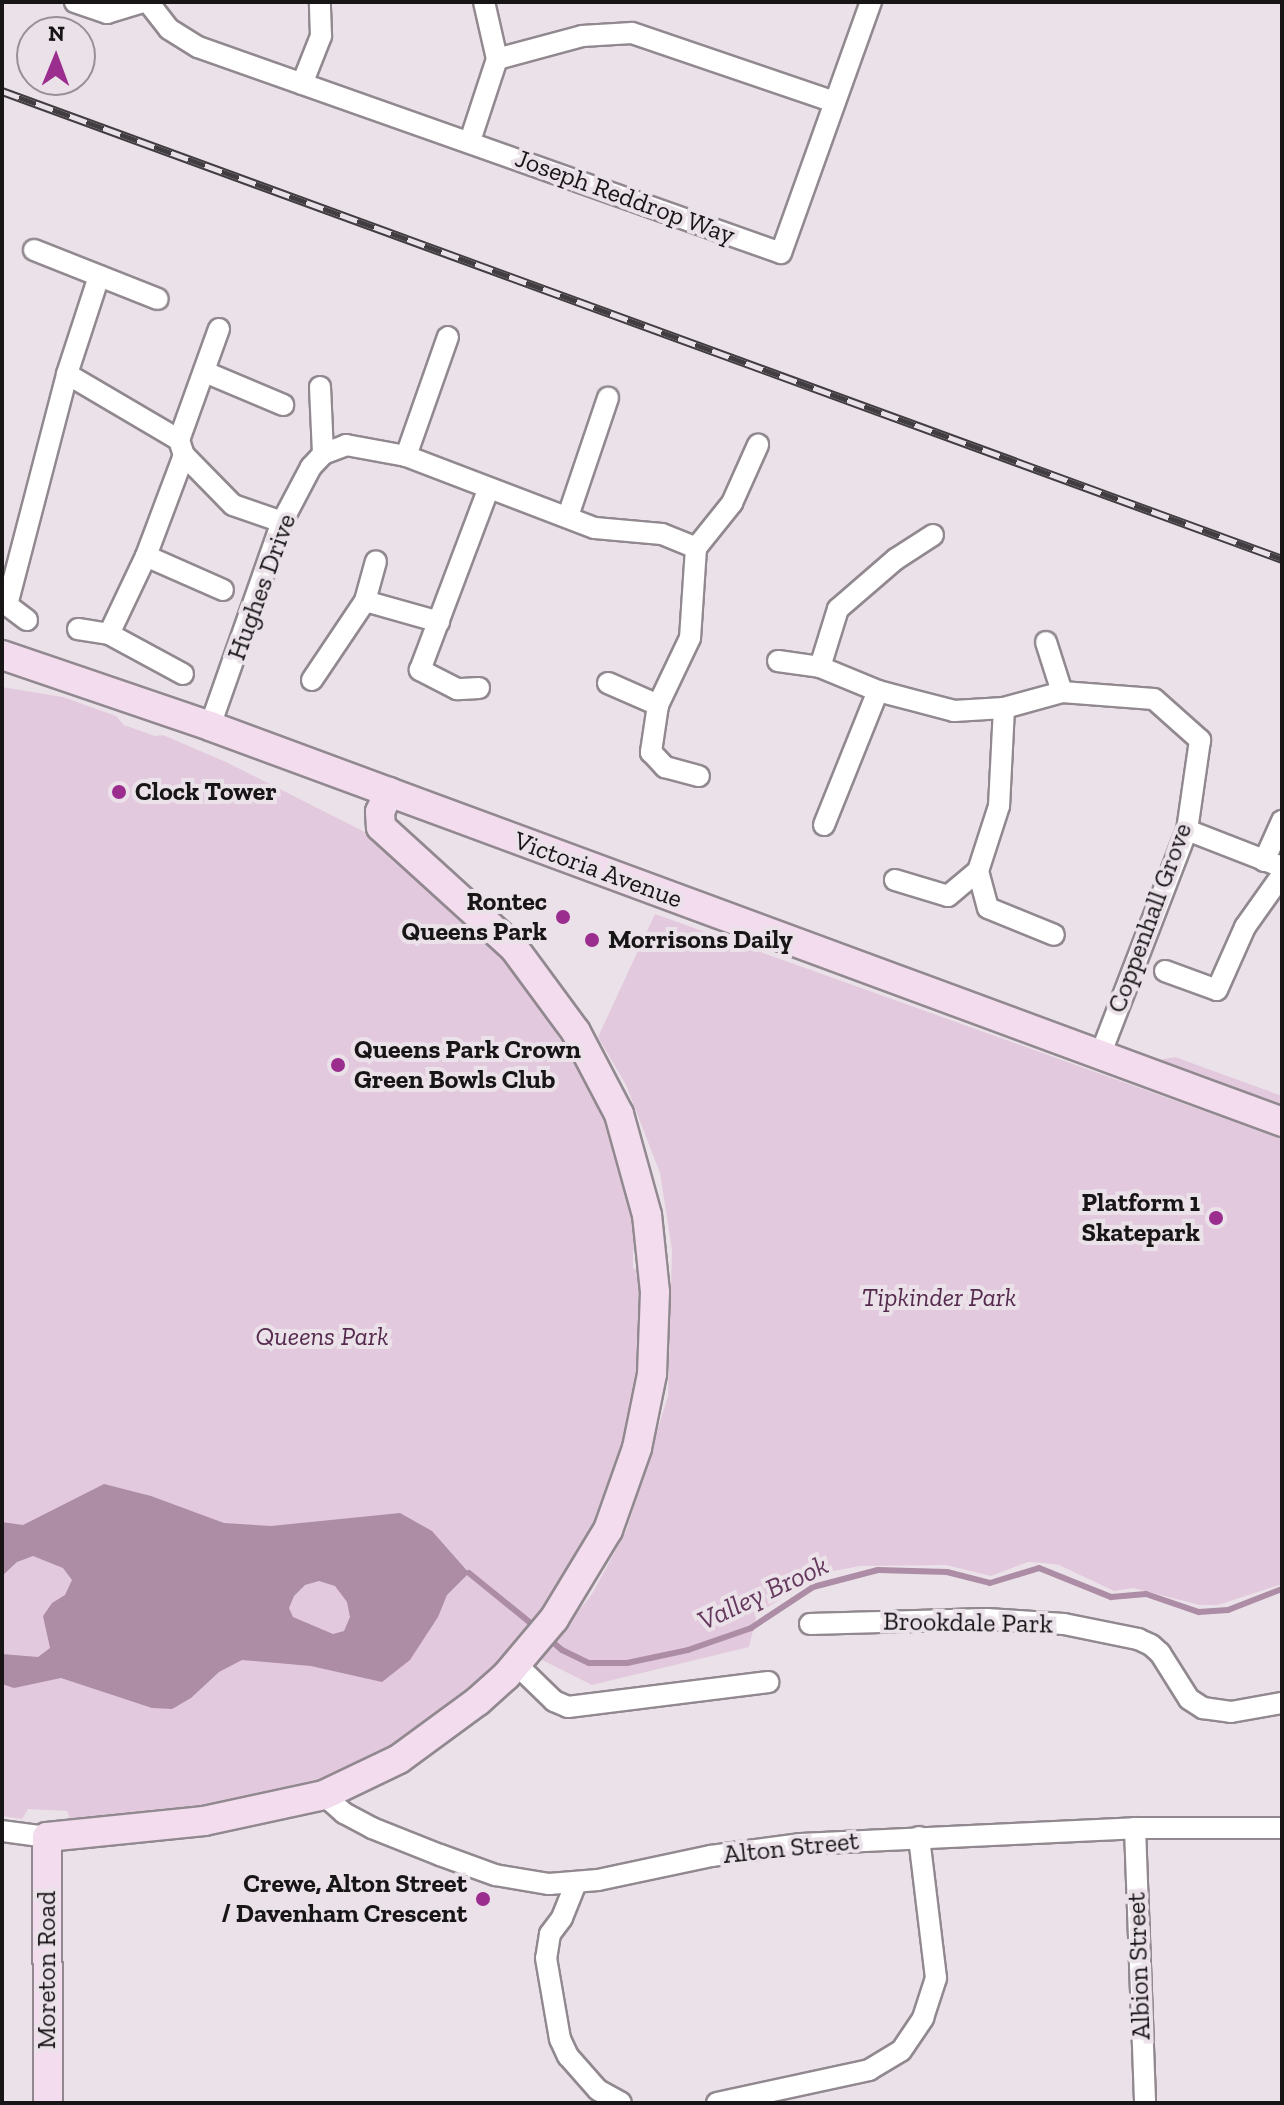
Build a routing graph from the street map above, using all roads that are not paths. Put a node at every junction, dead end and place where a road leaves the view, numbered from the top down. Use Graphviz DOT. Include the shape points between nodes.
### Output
graph roads {
  1 [pos="75,2"];
  2 [pos="145,2"];
  3 [pos="320,2"];
  4 [pos="484,2"];
  5 [pos="871,2"];
  6 [pos="497,59"];
  7 [pos="302,84"];
  8 [pos="835,102"];
  9 [pos="470,141"];
  10 [pos="34,250"];
  11 [pos="99,276"];
  12 [pos="158,299"];
  13 [pos="219,329"];
  14 [pos="448,337"];
  15 [pos="205,372"];
  16 [pos="67,374"];
  17 [pos="320,387"];
  18 [pos="608,398"];
  19 [pos="283,405"];
  20 [pos="758,445"];
  21 [pos="181,447"];
  22 [pos="323,454"];
  23 [pos="406,456"];
  24 [pos="488,490"];
  25 [pos="568,516"];
  26 [pos="282,522"];
  27 [pos="933,535"];
  28 [pos="696,548"];
  29 [pos="146,556"];
  30 [pos="376,561"];
  31 [pos="223,590"];
  32 [pos="365,601"];
  33 [pos="4,604"];
  34 [pos="27,620"];
  35 [pos="439,622"];
  36 [pos="78,629"];
  37 [pos="109,634"];
  38 [pos="1046,642"];
  39 [pos="2,655"];
  40 [pos="778,661"];
  41 [pos="820,667"];
  42 [pos="2,671"];
  43 [pos="183,674"];
  44 [pos="312,680"];
  45 [pos="76,682"];
  46 [pos="608,683"];
  47 [pos="479,688"];
  48 [pos="878,691"];
  49 [pos="1062,692"];
  50 [pos="658,705"];
  51 [pos="1004,708"];
  52 [pos="210,726"];
  53 [pos="699,776"];
  54 [pos="389,792"];
  55 [pos="1282,821"];
  56 [pos="824,825"];
  57 [pos="1187,830"];
  58 [pos="1273,864"];
  59 [pos="978,871"];
  60 [pos="1282,875"];
  61 [pos="895,880"];
  62 [pos="1054,935"];
  63 [pos="1165,971"];
  64 [pos="1100,1056"];
  65 [pos="1282,1122"];
  66 [pos="810,1624"];
  67 [pos="525,1655"];
  68 [pos="768,1682"];
  69 [pos="1282,1703"];
  70 [pos="324,1795"];
  71 [pos="1135,1828"];
  72 [pos="1282,1828"];
  73 [pos="2,1831"];
  74 [pos="47,1837"];
  75 [pos="919,1837"];
  76 [pos="576,1883"];
  77 [pos="48,2103"];
  78 [pos="621,2103"];
  79 [pos="717,2103"];
  80 [pos="1145,2103"];
  1 -- 2 [label="street" via="107,13"];
  2 -- 7 [label="street, Joseph Reddrop Way" via="189,43"];
  3 -- 7 [label="street" via="321,36"];
  4 -- 6 [label="street"];
  5 -- 8 [label="street"];
  6 -- 8 [label="street" via="582,36 632,33"];
  6 -- 9 [label="street"];
  7 -- 9 [label="street, Joseph Reddrop Way"];
  8 -- 9 [label="street, Joseph Reddrop Way" via="781,253"];
  10 -- 11 [label="street"];
  11 -- 12 [label="street"];
  11 -- 16 [label="street"];
  13 -- 15 [label="street"];
  14 -- 23 [label="street"];
  15 -- 19 [label="street"];
  15 -- 21 [label="street"];
  16 -- 21 [label="street"];
  16 -- 33 [label="street"];
  17 -- 22 [label="street"];
  18 -- 25 [label="street"];
  20 -- 28 [label="street" via="732,503"];
  21 -- 26 [label="street" via="233,505"];
  21 -- 29 [label="street"];
  22 -- 23 [label="street" via="346,445"];
  22 -- 26 [label="street, Hughes Drive"];
  23 -- 24 [label="street"];
  24 -- 25 [label="street"];
  24 -- 35 [label="street"];
  25 -- 28 [label="street" via="595,528 662,534"];
  26 -- 52 [label="street, Hughes Drive"];
  27 -- 41 [label="street" via="838,609"];
  28 -- 50 [label="street" via="690,638"];
  29 -- 31 [label="street"];
  29 -- 37 [label="street"];
  30 -- 32 [label="street"];
  32 -- 35 [label="street"];
  32 -- 44 [label="street"];
  33 -- 34 [label="street"];
  35 -- 47 [label="street" via="420,670 457,689"];
  36 -- 37 [label="street"];
  37 -- 43 [label="street"];
  38 -- 49 [label="street"];
  39 -- 45 [label="street, Victoria Avenue"];
  40 -- 41 [label="street, Coppenhall Grove"];
  41 -- 48 [label="street, Coppenhall Grove"];
  42 -- 45 [label="street"];
  45 -- 52 [label="street, Victoria Avenue"];
  46 -- 50 [label="street"];
  48 -- 51 [label="street, Coppenhall Grove" via="954,711"];
  48 -- 56 [label="street"];
  49 -- 51 [label="street, Coppenhall Grove"];
  49 -- 57 [label="street, Coppenhall Grove" via="1154,699 1200,740"];
  50 -- 53 [label="street" via="651,752 665,767"];
  51 -- 59 [label="street" via="999,806"];
  52 -- 54 [label="street, Victoria Avenue"];
  54 -- 64 [label="street, Victoria Avenue"];
  54 -- 67 [label="street" via="380,812 381,827 514,948 576,1032 619,1114 643,1192 656,1321 645,1414 608,1530 554,1619"];
  55 -- 58 [label="street"];
  57 -- 58 [label="street"];
  57 -- 64 [label="street, Coppenhall Grove"];
  59 -- 61 [label="street" via="948,896"];
  59 -- 62 [label="street" via="988,908"];
  60 -- 63 [label="street" via="1245,927 1217,990"];
  64 -- 65 [label="street, Victoria Avenue"];
  66 -- 69 [label="street, Brookdale Park" via="987,1619 1064,1624 1151,1645 1189,1699 1203,1708 1231,1712"];
  67 -- 68 [label="street" via="554,1701 568,1707"];
  67 -- 70 [label="street" via="438,1732 399,1759"];
  70 -- 74 [label="street" via="204,1821"];
  70 -- 76 [label="street, Alton Street" via="372,1828 440,1855 527,1882"];
  71 -- 72 [label="street, Alton Street"];
  71 -- 75 [label="street, Alton Street"];
  71 -- 80 [label="street, Albion Street"];
  73 -- 74 [label="street"];
  74 -- 77 [label="street, Moreton Road"];
  75 -- 76 [label="street, Alton Street" via="751,1850"];
  75 -- 79 [label="street" via="936,1978 923,2018 901,2051 869,2070"];
  76 -- 78 [label="street" via="550,1934 546,1958 560,2039 598,2090"];
}
